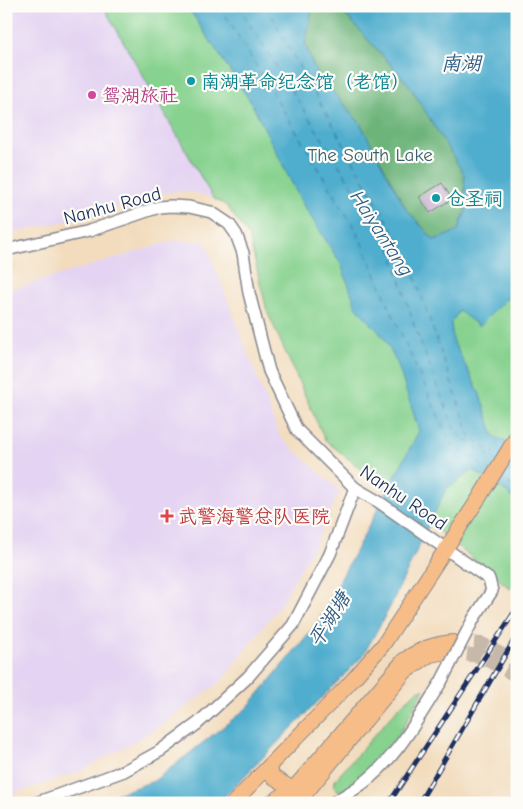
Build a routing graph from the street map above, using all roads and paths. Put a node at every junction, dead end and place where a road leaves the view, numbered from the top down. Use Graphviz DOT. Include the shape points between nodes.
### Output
graph roads {
  1 [pos="6,250"];
  2 [pos="517,436"];
  3 [pos="354,488"];
  4 [pos="446,548"];
  5 [pos="450,647"];
  6 [pos="269,767"];
  7 [pos="301,796"];
  8 [pos="36,803"];
  9 [pos="233,803"];
  10 [pos="270,803"];
  11 [pos="332,803"];
  1 -- 3 [label="street, Nanhu Road" via="88,230 159,207 189,207 211,212 229,224 243,253 269,371 288,414 297,430"];
  2 -- 4 [label="main road"];
  3 -- 4 [label="street, Nanhu Road"];
  3 -- 8 [label="street" via="330,554 293,625 248,677 196,724 160,751 124,771"];
  4 -- 6 [label="main road" via="383,645"];
  4 -- 11 [label="street, Nanhu Road, bridge" via="490,579 492,591 406,737 363,784"];
  5 -- 7 [label="main road" via="430,655 405,672"];
  6 -- 7 [label="main road" via="273,777"];
  6 -- 9 [label="main road"];
  7 -- 10 [label="main road"];
}
